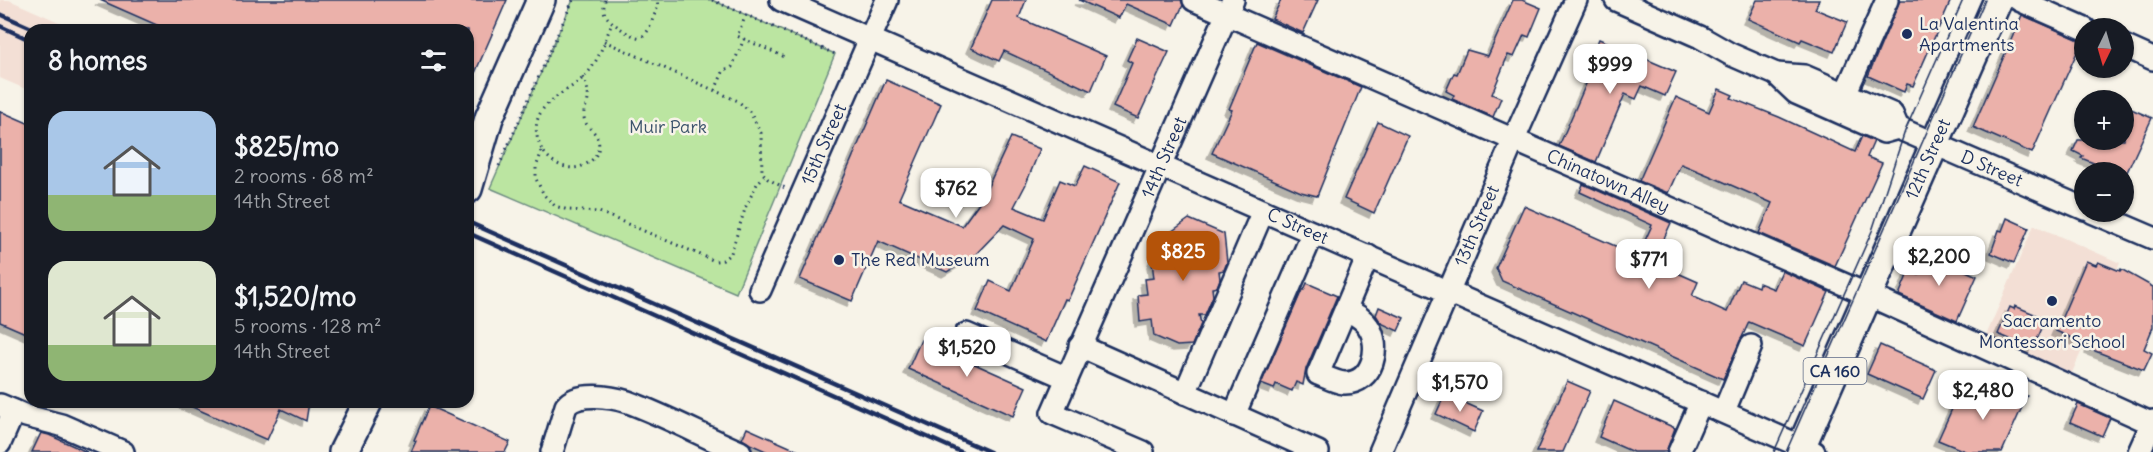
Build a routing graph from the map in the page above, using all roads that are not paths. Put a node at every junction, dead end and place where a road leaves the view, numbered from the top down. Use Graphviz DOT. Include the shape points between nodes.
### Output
graph roads {
  1 [pos="541,0"];
  2 [pos="781,0"];
  3 [pos="887,0"];
  4 [pos="1194,0"];
  5 [pos="1576,0"];
  6 [pos="1616,0"];
  7 [pos="1887,0"];
  8 [pos="1998,0"];
  9 [pos="2019,0"];
  10 [pos="1230,7"];
  11 [pos="2074,24"];
  12 [pos="870,39"];
  13 [pos="2134,50"];
  14 [pos="2153,59"];
  15 [pos="1776,74"];
  16 [pos="1845,94"];
  17 [pos="489,118"];
  18 [pos="1898,128"];
  19 [pos="1514,139"];
  20 [pos="474,144"];
  21 [pos="1935,144"];
  22 [pos="1160,165"];
  23 [pos="474,169"];
  24 [pos="2074,204"];
  25 [pos="1263,211"];
  26 [pos="2115,222"];
  27 [pos="1313,233"];
  28 [pos="2153,238"];
  29 [pos="1368,256"];
  30 [pos="760,290"];
  31 [pos="1449,291"];
  32 [pos="1869,296"];
  33 [pos="1346,309"];
  34 [pos="966,333"];
  35 [pos="1080,346"];
  36 [pos="1750,346"];
  37 [pos="1067,378"];
  38 [pos="1185,393"];
  39 [pos="1701,402"];
  40 [pos="7,408"];
  41 [pos="357,408"];
  42 [pos="366,408"];
  43 [pos="1724,411"];
  44 [pos="1234,415"];
  45 [pos="2153,423"];
  46 [pos="0,443"];
  47 [pos="1387,450"];
  48 [pos="1805,450"];
  49 [pos="123,452"];
  50 [pos="342,452"];
  51 [pos="552,452"];
  52 [pos="740,452"];
  53 [pos="1143,452"];
  54 [pos="1318,452"];
  55 [pos="1679,452"];
  56 [pos="2139,452"];
  1 -- 17 [label="main road"];
  2 -- 12 [label="street, C Street"];
  3 -- 12 [label="street, 15th Street"];
  4 -- 10 [label="street, Chinatown Alley"];
  5 -- 19 [label="street, 13th Street"];
  6 -- 15 [label="street, D Street"];
  7 -- 16 [label="street"];
  8 -- 21 [label="main road, 12th Street / CA 160"];
  9 -- 11 [label="street"];
  10 -- 19 [label="street, Chinatown Alley"];
  10 -- 22 [label="street, 14th Street"];
  12 -- 22 [label="street, C Street"];
  12 -- 30 [label="street, 15th Street"];
  13 -- 14 [label="street"];
  15 -- 16 [label="street, D Street" via="1804,76"];
  15 -- 18 [label="street, D Street" via="1796,93 1884,132"];
  16 -- 18 [label="street, D Street" via="1892,114"];
  17 -- 20 [label="main road"];
  17 -- 23 [label="main road"];
  18 -- 21 [label="street, D Street"];
  19 -- 31 [label="street, 13th Street"];
  19 -- 32 [label="street, Chinatown Alley"];
  21 -- 24 [label="street, D Street"];
  21 -- 32 [label="main road, 12th Street / CA 160"];
  22 -- 25 [label="street, C Street"];
  22 -- 35 [label="street, 14th Street"];
  25 -- 27 [label="street, C Street"];
  25 -- 38 [label="street"];
  26 -- 28 [label="street"];
  27 -- 29 [label="street, C Street"];
  27 -- 44 [label="street"];
  29 -- 31 [label="street, C Street"];
  29 -- 33 [label="street"];
  31 -- 39 [label="street, C Street"];
  31 -- 47 [label="street, 13th Street"];
  32 -- 45 [label="street, Chinatown Alley"];
  32 -- 48 [label="main road, 12th Street / CA 160"];
  34 -- 37 [label="street"];
  35 -- 37 [label="street, 14th Street"];
  35 -- 38 [label="street"];
  36 -- 43 [label="street"];
  37 -- 53 [label="street, 14th Street" via="1052,413"];
  38 -- 44 [label="street"];
  39 -- 43 [label="street, C Street"];
  39 -- 55 [label="street"];
  40 -- 46 [label="street"];
  40 -- 49 [label="street" via="61,425"];
  41 -- 50 [label="main road"];
  42 -- 50 [label="main road"];
  43 -- 48 [label="street, C Street"];
  44 -- 54 [label="street"];
  45 -- 56 [label="street"];
  51 -- 52 [label="street" via="566,406 570,401 588,397 627,402"];
}
